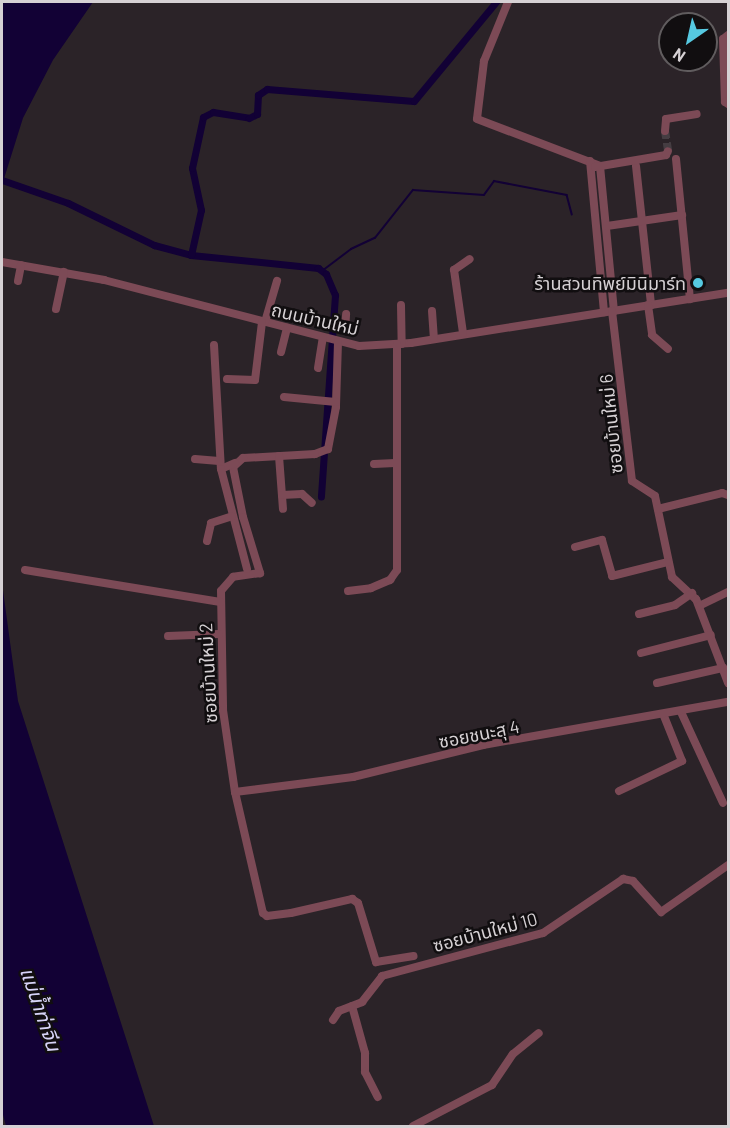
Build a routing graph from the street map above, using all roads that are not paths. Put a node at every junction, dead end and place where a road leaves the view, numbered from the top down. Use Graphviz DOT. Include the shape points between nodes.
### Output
graph roads {
  1 [pos="508,2"];
  2 [pos="729,35"];
  3 [pos="729,104"];
  4 [pos="697,114"];
  5 [pos="665,131"];
  6 [pos="668,151"];
  7 [pos="676,159"];
  8 [pos="590,165"];
  9 [pos="600,166"];
  10 [pos="636,166"];
  11 [pos="682,215"];
  12 [pos="643,219"];
  13 [pos="607,226"];
  14 [pos="470,259"];
  15 [pos="3,262"];
  16 [pos="21,265"];
  17 [pos="64,272"];
  18 [pos="18,281"];
  19 [pos="277,281"];
  20 [pos="729,294"];
  21 [pos="690,298"];
  22 [pos="401,305"];
  23 [pos="650,305"];
  24 [pos="56,309"];
  25 [pos="432,311"];
  26 [pos="610,311"];
  27 [pos="346,314"];
  28 [pos="263,322"];
  29 [pos="287,328"];
  30 [pos="463,333"];
  31 [pos="323,338"];
  32 [pos="343,338"];
  33 [pos="434,338"];
  34 [pos="399,344"];
  35 [pos="214,345"];
  36 [pos="668,349"];
  37 [pos="281,352"];
  38 [pos="318,368"];
  39 [pos="226,379"];
  40 [pos="284,397"];
  41 [pos="336,402"];
  42 [pos="279,456"];
  43 [pos="195,459"];
  44 [pos="235,463"];
  45 [pos="395,463"];
  46 [pos="374,464"];
  47 [pos="220,465"];
  48 [pos="282,495"];
  49 [pos="729,495"];
  50 [pos="312,503"];
  51 [pos="283,509"];
  52 [pos="658,509"];
  53 [pos="232,516"];
  54 [pos="207,541"];
  55 [pos="575,547"];
  56 [pos="668,562"];
  57 [pos="247,569"];
  58 [pos="25,570"];
  59 [pos="348,591"];
  60 [pos="729,592"];
  61 [pos="692,593"];
  62 [pos="220,602"];
  63 [pos="699,606"];
  64 [pos="639,614"];
  65 [pos="219,634"];
  66 [pos="711,635"];
  67 [pos="168,636"];
  68 [pos="641,653"];
  69 [pos="723,668"];
  70 [pos="657,683"];
  71 [pos="729,683"];
  72 [pos="729,702"];
  73 [pos="681,712"];
  74 [pos="664,716"];
  75 [pos="619,791"];
  76 [pos="235,792"];
  77 [pos="723,803"];
  78 [pos="729,865"];
  79 [pos="414,956"];
  80 [pos="352,1006"];
  81 [pos="333,1020"];
  82 [pos="539,1033"];
  83 [pos="378,1097"];
  84 [pos="413,1126"];
  1 -- 8 [label="street" via="484,61 477,119"];
  2 -- 3 [label="street" via="723,39 725,102"];
  4 -- 5 [label="street" via="666,119"];
  6 -- 9 [label="street" via="666,155"];
  7 -- 11 [label="street"];
  8 -- 9 [label="street"];
  8 -- 26 [label="street"];
  9 -- 13 [label="street"];
  10 -- 12 [label="street"];
  11 -- 12 [label="street"];
  11 -- 21 [label="street"];
  12 -- 13 [label="street"];
  12 -- 23 [label="street"];
  13 -- 26 [label="street"];
  14 -- 30 [label="street" via="454,270"];
  15 -- 16 [label="street, ถนนบ้านใหม่"];
  16 -- 17 [label="street, ถนนบ้านใหม่"];
  16 -- 18 [label="street"];
  17 -- 24 [label="street"];
  17 -- 28 [label="street, ถนนบ้านใหม่"];
  19 -- 28 [label="street"];
  20 -- 21 [label="street, ถนนบ้านใหม่"];
  21 -- 23 [label="street, ถนนบ้านใหม่"];
  22 -- 34 [label="street"];
  23 -- 26 [label="street, ถนนบ้านใหม่"];
  23 -- 36 [label="street" via="652,335"];
  25 -- 33 [label="street"];
  26 -- 30 [label="street, ถนนบ้านใหม่"];
  26 -- 52 [label="street, ซอยบ้านใหม่ 6" via="631,477 636,485 653,494"];
  27 -- 32 [label="street"];
  28 -- 29 [label="street, ถนนบ้านใหม่"];
  28 -- 39 [label="street" via="255,380"];
  29 -- 31 [label="street, ถนนบ้านใหม่"];
  29 -- 37 [label="street"];
  30 -- 33 [label="street, ถนนบ้านใหม่"];
  31 -- 32 [label="street, ถนนบ้านใหม่"];
  31 -- 38 [label="street"];
  32 -- 34 [label="street, ถนนบ้านใหม่"];
  32 -- 41 [label="street"];
  33 -- 34 [label="street, ถนนบ้านใหม่"];
  34 -- 45 [label="street"];
  35 -- 47 [label="street"];
  40 -- 41 [label="street"];
  41 -- 42 [label="street" via="328,449 315,454"];
  42 -- 44 [label="street" via="243,458"];
  42 -- 48 [label="street"];
  43 -- 47 [label="street"];
  44 -- 47 [label="street"];
  44 -- 62 [label="street, ซอยบ้านใหม่ 2" via="243,517 260,573 225,583"];
  45 -- 46 [label="street"];
  45 -- 59 [label="street" via="396,574 371,588"];
  47 -- 53 [label="street"];
  48 -- 50 [label="street" via="302,494"];
  48 -- 51 [label="street"];
  49 -- 52 [label="street" via="722,493"];
  52 -- 56 [label="street, ซอยบ้านใหม่ 6"];
  53 -- 54 [label="street" via="211,523"];
  53 -- 57 [label="street"];
  55 -- 56 [label="street" via="602,540 612,576"];
  56 -- 61 [label="street, ซอยบ้านใหม่ 6" via="674,581"];
  58 -- 62 [label="street"];
  60 -- 63 [label="street"];
  61 -- 63 [label="street, ซอยบ้านใหม่ 6"];
  61 -- 64 [label="street" via="675,605"];
  62 -- 65 [label="street, ซอยบ้านใหม่ 2"];
  63 -- 66 [label="street, ซอยบ้านใหม่ 6"];
  65 -- 67 [label="street"];
  65 -- 76 [label="street, ซอยบ้านใหม่ 2" via="223,710"];
  66 -- 68 [label="street"];
  66 -- 69 [label="street, ซอยบ้านใหม่ 6"];
  69 -- 70 [label="street"];
  69 -- 71 [label="street, ซอยบ้านใหม่ 6"];
  72 -- 73 [label="street, ซอยชนะสุ 4"];
  73 -- 74 [label="street, ซอยชนะสุ 4"];
  73 -- 77 [label="street"];
  74 -- 75 [label="street" via="682,761"];
  74 -- 76 [label="street, ซอยชนะสุ 4" via="483,745 353,777"];
  76 -- 79 [label="street, ซอยบ้านใหม่ 2" via="264,915 352,899 358,903 376,962"];
  78 -- 80 [label="street, ซอยบ้านใหม่ 10" via="661,912 633,881 623,879 543,933 382,976 362,1002"];
  80 -- 81 [label="street, ซอยบ้านใหม่ 10" via="339,1011"];
  80 -- 83 [label="street" via="365,1053 365,1072"];
  82 -- 84 [label="street" via="513,1054 492,1085"];
}
